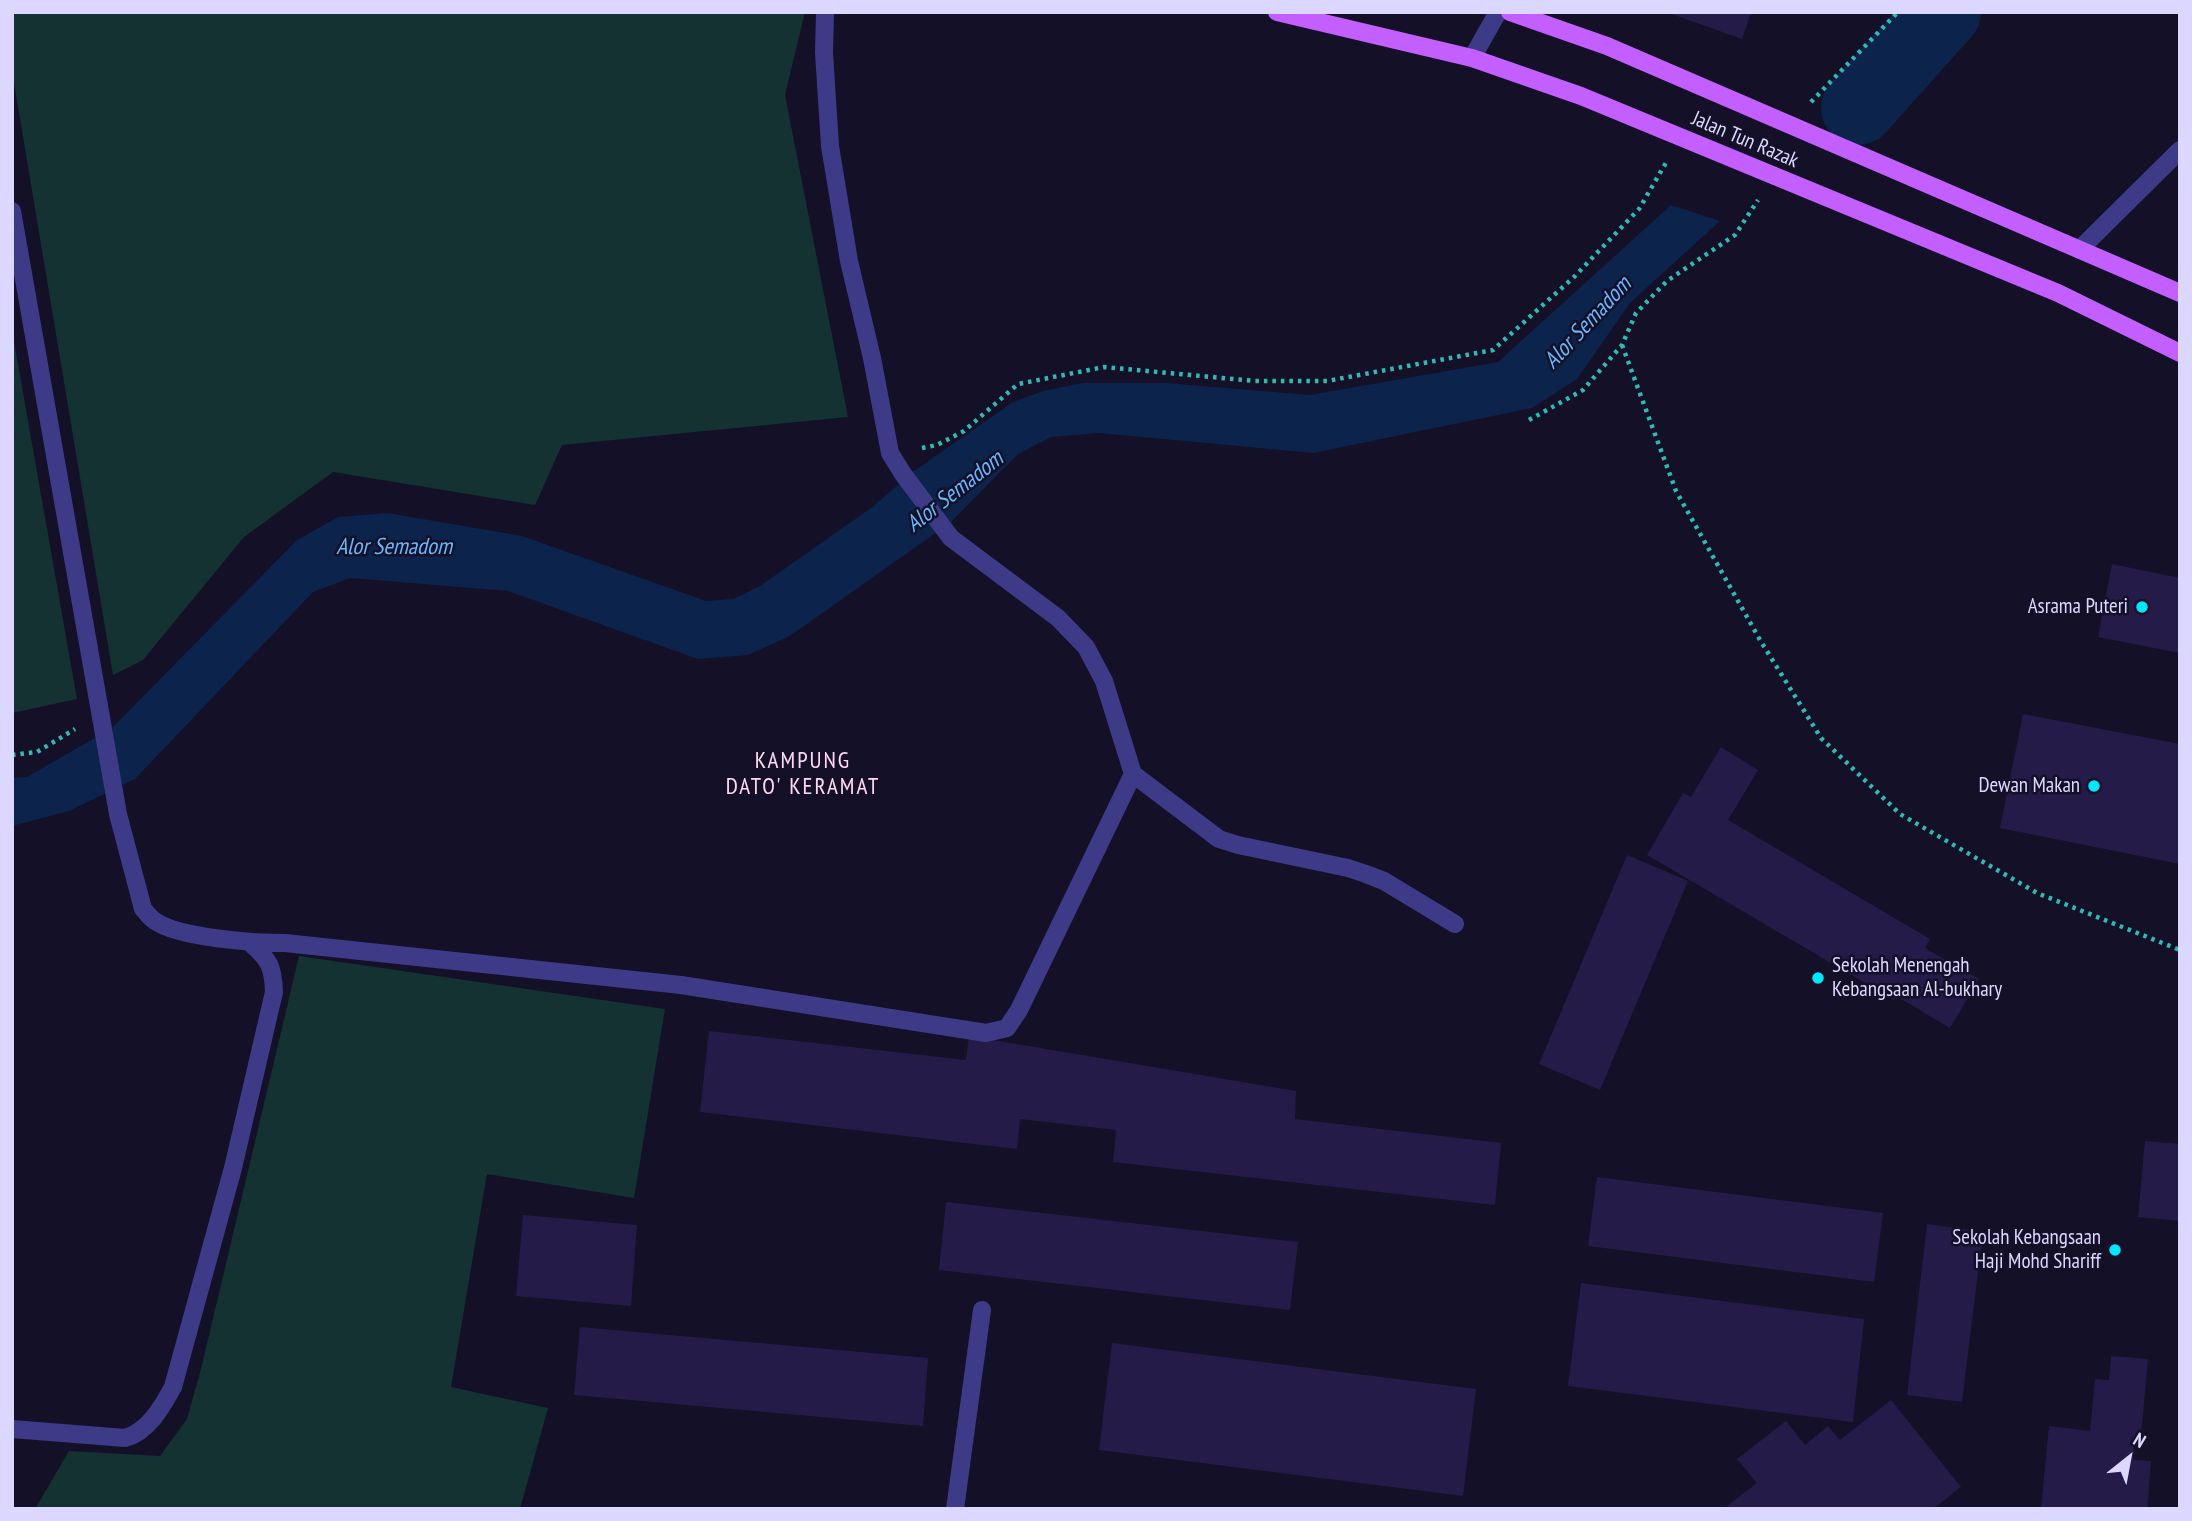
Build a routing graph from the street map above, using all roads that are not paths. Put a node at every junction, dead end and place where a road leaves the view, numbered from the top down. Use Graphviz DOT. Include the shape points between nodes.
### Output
graph roads {
  1 [pos="825,12"];
  2 [pos="1278,12"];
  3 [pos="1499,12"];
  4 [pos="1510,12"];
  5 [pos="1472,58"];
  6 [pos="2180,150"];
  7 [pos="12,211"];
  8 [pos="2080,249"];
  9 [pos="2180,293"];
  10 [pos="2180,353"];
  11 [pos="1133,774"];
  12 [pos="1455,924"];
  13 [pos="250,943"];
  14 [pos="982,1310"];
  15 [pos="12,1429"];
  16 [pos="955,1509"];
  1 -- 11 [label="street" via="830,146 890,453 951,538 1058,618 1086,647 1104,681"];
  2 -- 5 [label="main road, Jalan Tun Razak"];
  3 -- 5 [label="street"];
  4 -- 8 [label="main road, Jalan Tun Razak" via="1607,46"];
  5 -- 10 [label="main road, Jalan Tun Razak" via="1581,96 2058,293"];
  6 -- 8 [label="street"];
  7 -- 13 [label="street" via="100,720 143,909 154,921 173,930"];
  8 -- 9 [label="main road, Jalan Tun Razak"];
  11 -- 12 [label="street" via="1219,839 1366,874"];
  11 -- 13 [label="street" via="1007,1028 986,1032 681,985"];
  13 -- 15 [label="street" via="273,970 274,992 233,1168 173,1387 155,1416 136,1435 125,1438"];
  14 -- 16 [label="street"];
}
